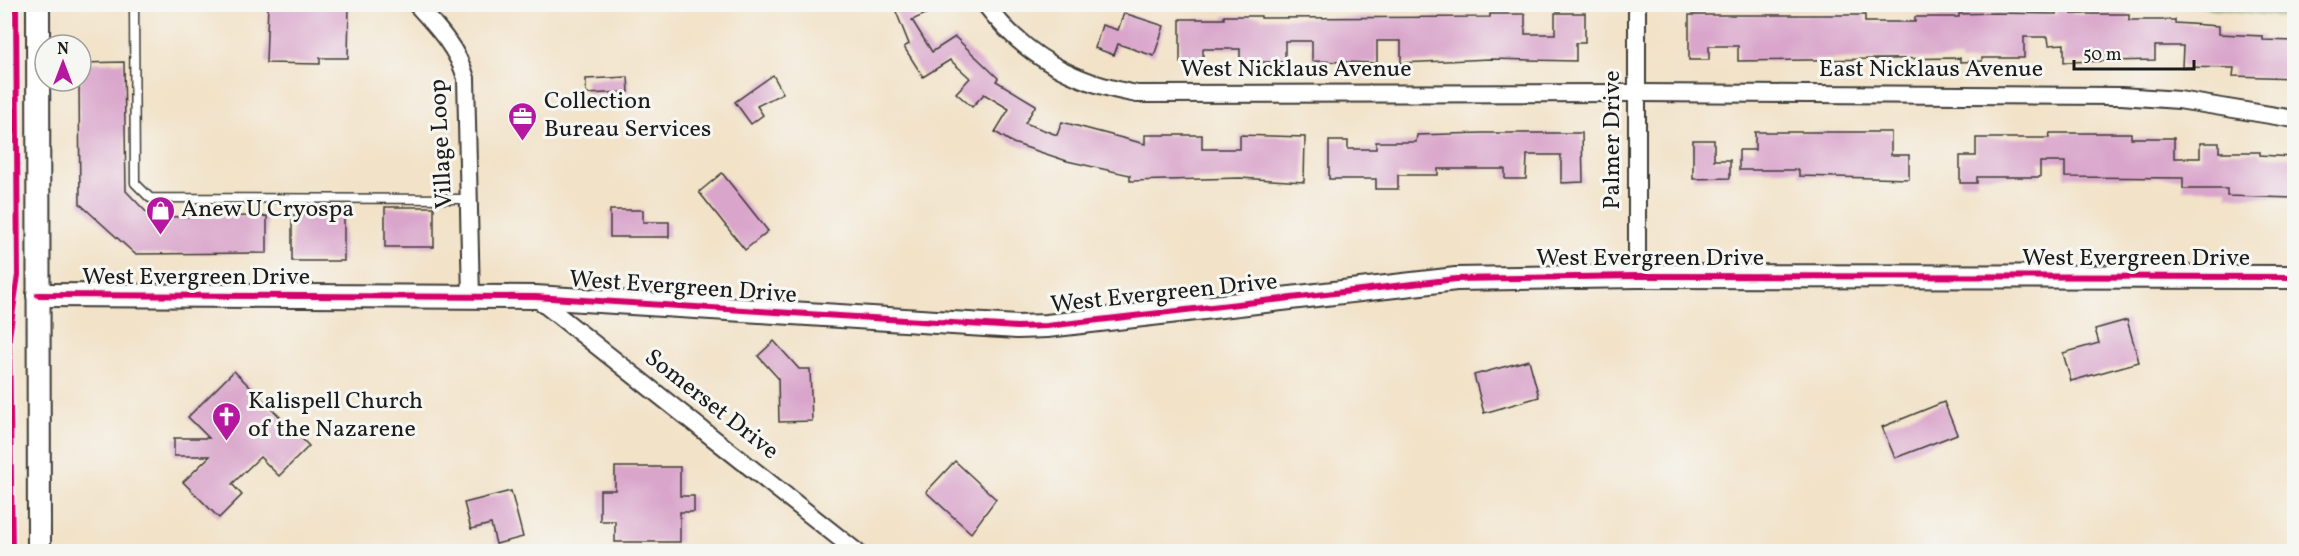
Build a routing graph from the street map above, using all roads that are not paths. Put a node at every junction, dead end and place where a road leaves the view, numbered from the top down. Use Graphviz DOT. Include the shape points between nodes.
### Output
graph roads {
  1 [pos="38,4"];
  2 [pos="134,4"];
  3 [pos="416,4"];
  4 [pos="985,4"];
  5 [pos="1637,4"];
  6 [pos="1638,93"];
  7 [pos="2295,119"];
  8 [pos="470,199"];
  9 [pos="1637,276"];
  10 [pos="2295,277"];
  11 [pos="38,295"];
  12 [pos="471,297"];
  13 [pos="535,297"];
  14 [pos="39,552"];
  15 [pos="857,552"];
  1 -- 11 [label="street"];
  2 -- 8 [label="lane" via="135,183 150,198"];
  3 -- 8 [label="street, Village Loop" via="441,31 466,78"];
  4 -- 6 [label="street, West Nicklaus Avenue" via="1022,46 1048,64 1095,85 1137,94"];
  5 -- 6 [label="street, Palmer Drive"];
  6 -- 7 [label="street, East Nicklaus Avenue" via="2121,96 2178,100"];
  6 -- 9 [label="street, Palmer Drive"];
  8 -- 12 [label="street, Village Loop"];
  9 -- 10 [label="street, West Evergreen Drive"];
  9 -- 13 [label="street, West Evergreen Drive" via="1456,279 1017,327"];
  11 -- 12 [label="street, West Evergreen Drive"];
  11 -- 14 [label="street"];
  12 -- 13 [label="street, West Evergreen Drive"];
  13 -- 15 [label="street, Somerset Drive"];
}
